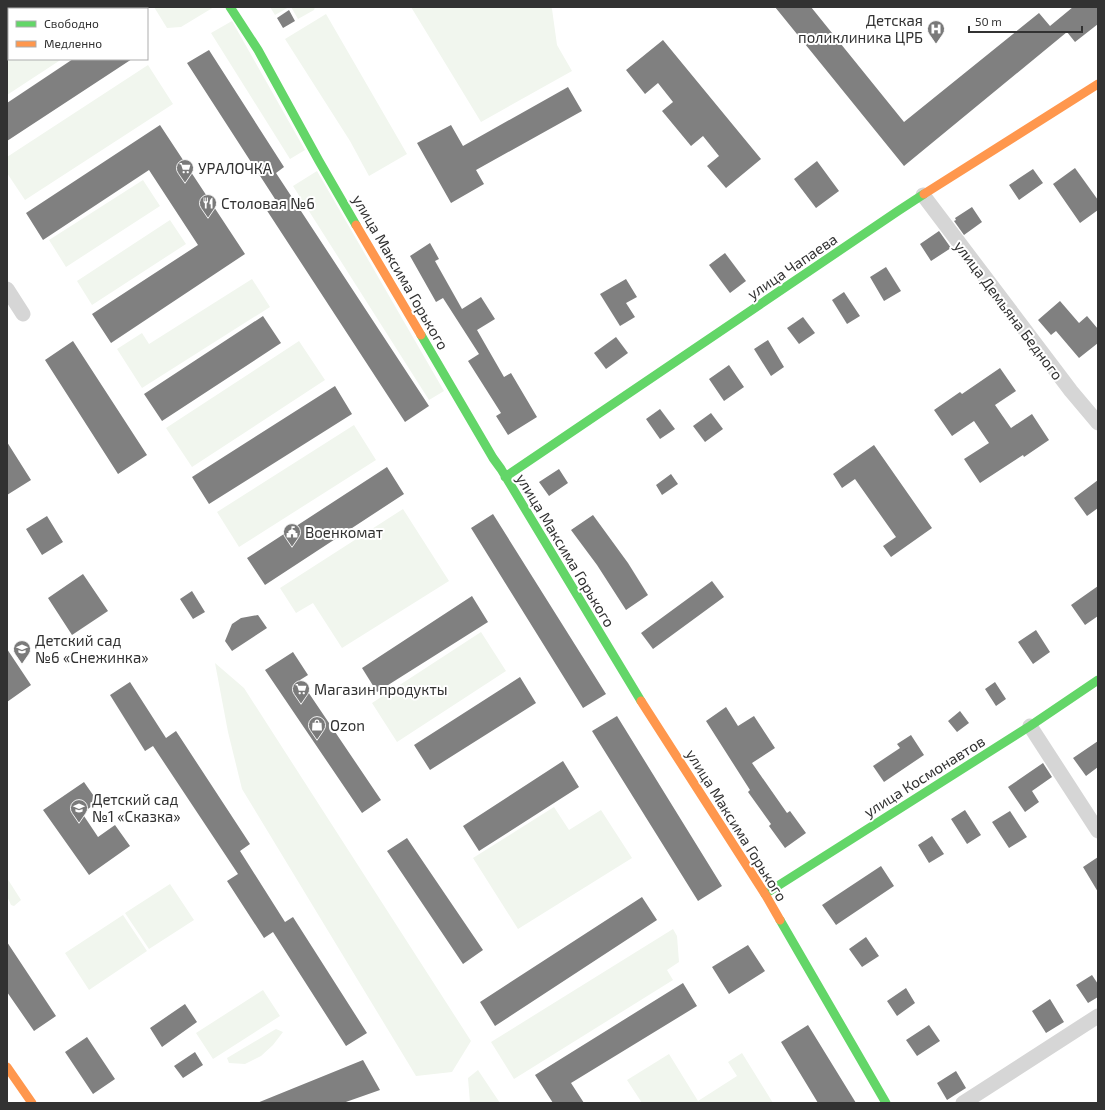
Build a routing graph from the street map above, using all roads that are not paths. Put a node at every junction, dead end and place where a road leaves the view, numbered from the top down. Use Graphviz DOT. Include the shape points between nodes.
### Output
graph roads {
  1 [pos="230,7"];
  2 [pos="1098,84"];
  3 [pos="922,195"];
  4 [pos="7,289"];
  5 [pos="23,314"];
  6 [pos="1098,423"];
  7 [pos="505,477"];
  8 [pos="1098,680"];
  9 [pos="1030,726"];
  10 [pos="1098,831"];
  11 [pos="765,894"];
  12 [pos="1098,1016"];
  13 [pos="7,1067"];
  14 [pos="32,1103"];
  15 [pos="886,1103"];
  16 [pos="964,1103"];
  1 -- 7 [label="street, улица Максима Горького" via="258,50 319,161"];
  2 -- 3 [label="street, улица Чапаева"];
  3 -- 6 [label="street, улица Демьяна Бедного"];
  3 -- 7 [label="street, улица Чапаева"];
  4 -- 5 [label="street"];
  7 -- 11 [label="street, улица Максима Горького" via="635,692"];
  8 -- 9 [label="street, улица Космонавтов"];
  9 -- 10 [label="street"];
  9 -- 11 [label="street, улица Космонавтов"];
  11 -- 15 [label="street, улица Максима Горького"];
  12 -- 16 [label="street"];
  13 -- 14 [label="street"];
}
